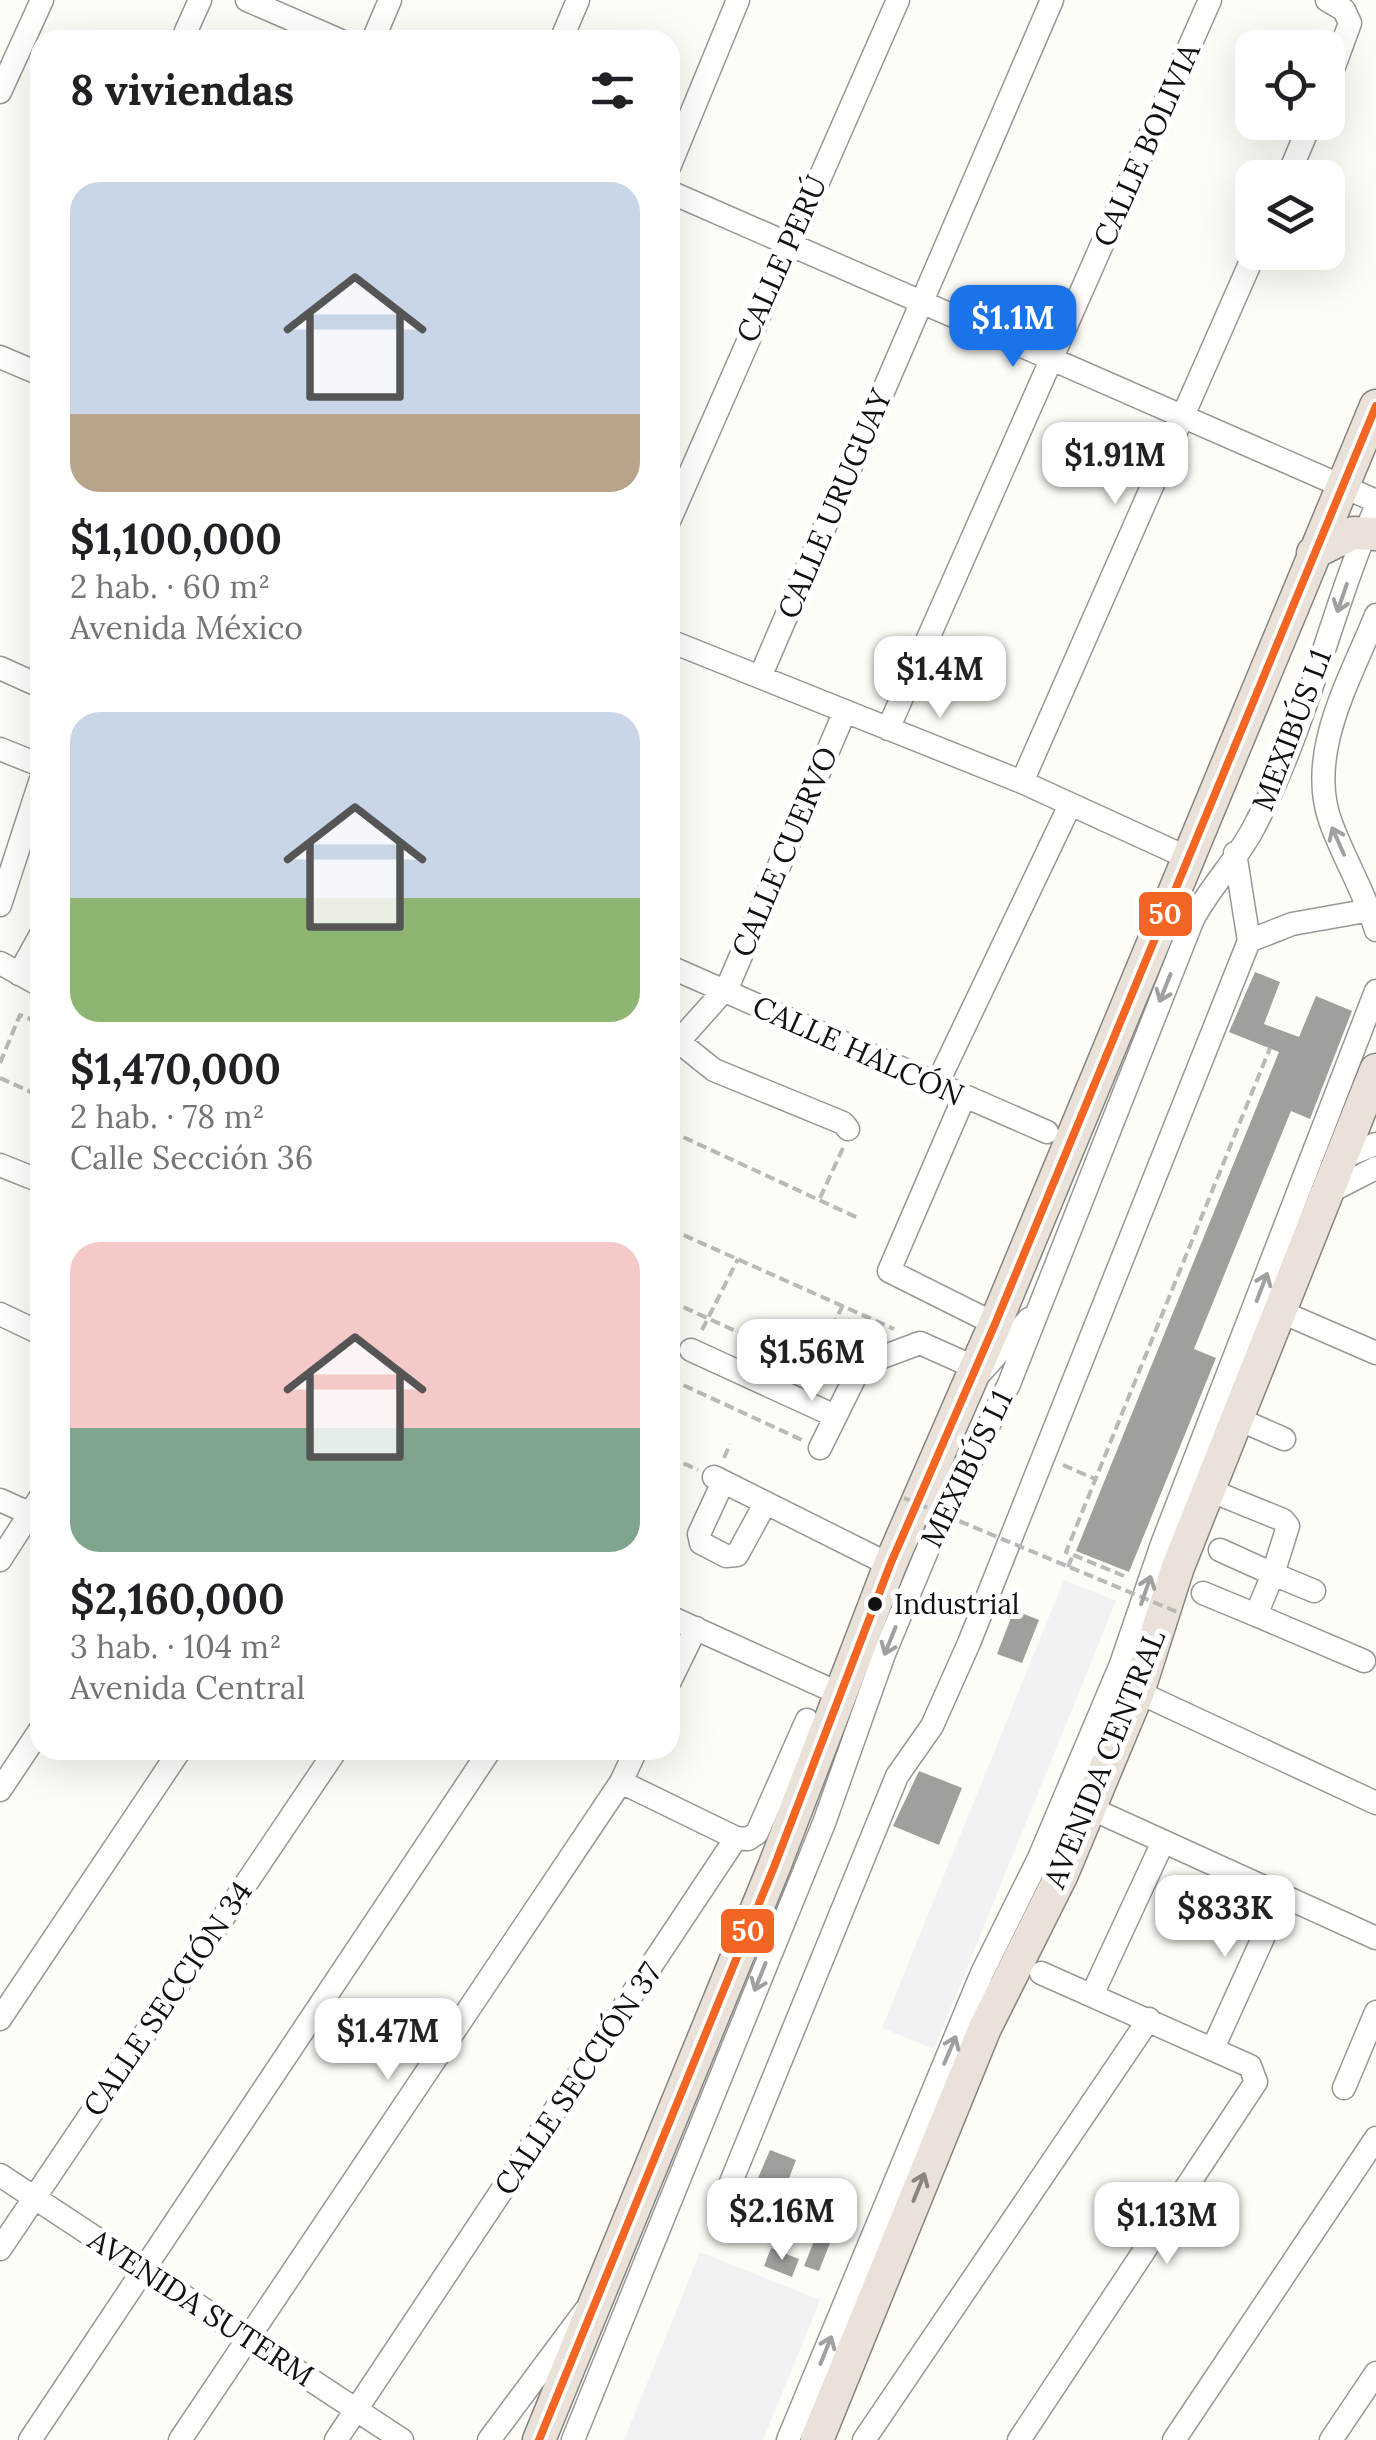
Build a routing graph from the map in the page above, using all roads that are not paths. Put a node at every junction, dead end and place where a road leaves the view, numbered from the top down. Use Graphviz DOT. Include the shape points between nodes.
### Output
graph roads {
  1 [pos="42,0"];
  2 [pos="200,0"];
  3 [pos="247,0"];
  4 [pos="390,0"];
  5 [pos="578,0"];
  6 [pos="738,0"];
  7 [pos="898,0"];
  8 [pos="1052,0"];
  9 [pos="1210,0"];
  10 [pos="1327,0"];
  11 [pos="186,30"];
  12 [pos="316,30"];
  13 [pos="377,30"];
  14 [pos="565,30"];
  15 [pos="1345,44"];
  16 [pos="0,92"];
  17 [pos="680,141"];
  18 [pos="680,196"];
  19 [pos="788,244"];
  20 [pos="1247,270"];
  21 [pos="921,302"];
  22 [pos="0,357"];
  23 [pos="1053,359"];
  24 [pos="30,365"];
  25 [pos="1376,406"];
  26 [pos="1184,417"];
  27 [pos="1344,487"];
  28 [pos="680,497"];
  29 [pos="1373,518"];
  30 [pos="1313,553"];
  31 [pos="1376,615"];
  32 [pos="680,645"];
  33 [pos="0,668"];
  34 [pos="760,677"];
  35 [pos="30,682"];
  36 [pos="845,711"];
  37 [pos="888,728"];
  38 [pos="0,748"];
  39 [pos="30,760"];
  40 [pos="1022,782"];
  41 [pos="1070,805"];
  42 [pos="30,812"];
  43 [pos="1234,853"];
  44 [pos="1186,856"];
  45 [pos="0,904"];
  46 [pos="1374,913"];
  47 [pos="1249,941"];
  48 [pos="680,972"];
  49 [pos="724,992"];
  50 [pos="1376,992"];
  51 [pos="680,1040"];
  52 [pos="680,1050"];
  53 [pos="1376,1070"];
  54 [pos="936,1086"];
  55 [pos="964,1097"];
  56 [pos="848,1129"];
  57 [pos="1048,1132"];
  58 [pos="1376,1144"];
  59 [pos="1343,1158"];
  60 [pos="0,1165"];
  61 [pos="1376,1168"];
  62 [pos="30,1176"];
  63 [pos="1328,1192"];
  64 [pos="1038,1309"];
  65 [pos="1277,1310"];
  66 [pos="0,1314"];
  67 [pos="995,1324"];
  68 [pos="30,1328"];
  69 [pos="691,1350"];
  70 [pos="1376,1354"];
  71 [pos="973,1375"];
  72 [pos="835,1416"];
  73 [pos="1236,1418"];
  74 [pos="1284,1439"];
  75 [pos="820,1448"];
  76 [pos="1208,1490"];
  77 [pos="0,1500"];
  78 [pos="764,1504"];
  79 [pos="30,1505"];
  80 [pos="30,1514"];
  81 [pos="1220,1550"];
  82 [pos="0,1560"];
  83 [pos="890,1564"];
  84 [pos="1273,1574"];
  85 [pos="1314,1591"];
  86 [pos="1204,1593"];
  87 [pos="1256,1615"];
  88 [pos="680,1621"];
  89 [pos="696,1628"];
  90 [pos="680,1660"];
  91 [pos="1364,1661"];
  92 [pos="1138,1692"];
  93 [pos="838,1693"];
  94 [pos="806,1720"];
  95 [pos="30,1745"];
  96 [pos="173,1760"];
  97 [pos="329,1760"];
  98 [pos="483,1760"];
  99 [pos="631,1760"];
  100 [pos="621,1782"];
  101 [pos="0,1790"];
  102 [pos="1376,1803"];
  103 [pos="1090,1808"];
  104 [pos="736,1838"];
  105 [pos="1163,1842"];
  106 [pos="1282,1896"];
  107 [pos="1376,1938"];
  108 [pos="1041,1973"];
  109 [pos="1092,1995"];
  110 [pos="1376,2012"];
  111 [pos="0,2019"];
  112 [pos="1148,2020"];
  113 [pos="1214,2046"];
  114 [pos="1344,2088"];
  115 [pos="1376,2138"];
  116 [pos="0,2175"];
  117 [pos="34,2198"];
  118 [pos="777,2228"];
  119 [pos="0,2249"];
  120 [pos="145,2272"];
  121 [pos="599,2295"];
  122 [pos="248,2340"];
  123 [pos="1376,2373"];
  124 [pos="356,2410"];
  125 [pos="30,2440"];
  126 [pos="180,2440"];
  127 [pos="336,2440"];
  128 [pos="402,2440"];
  129 [pos="489,2440"];
  130 [pos="539,2440"];
  131 [pos="573,2440"];
  132 [pos="788,2440"];
  133 [pos="817,2440"];
  134 [pos="864,2440"];
  135 [pos="1019,2440"];
  136 [pos="1174,2440"];
  137 [pos="1331,2440"];
  1 -- 16 [label="street"];
  2 -- 11 [label="street"];
  3 -- 12 [label="street"];
  4 -- 13 [label="street"];
  5 -- 14 [label="street"];
  6 -- 17 [label="street"];
  7 -- 19 [label="street, CALLE PERÚ"];
  8 -- 21 [label="street, CALLE URUGUAY"];
  9 -- 23 [label="street, CALLE BOLIVIA"];
  10 -- 15 [label="street" via="1349,16"];
  18 -- 19 [label="street"];
  19 -- 21 [label="street"];
  19 -- 28 [label="street, CALLE PERÚ"];
  20 -- 26 [label="street"];
  21 -- 23 [label="street"];
  21 -- 34 [label="street, CALLE URUGUAY"];
  22 -- 24 [label="street"];
  23 -- 26 [label="street"];
  23 -- 37 [label="street, CALLE BOLIVIA"];
  25 -- 27 [label="highway"];
  26 -- 27 [label="street"];
  26 -- 40 [label="street"];
  27 -- 29 [label="street"];
  27 -- 30 [label="highway"];
  29 -- 30 [label="highway"];
  29 -- 43 [label="street, MEXIBÚS L1, one-way" via="1287,752 1251,832"];
  30 -- 44 [label="highway"];
  46 -- 31 [label="street, MEXIBÚS L1, one-way" via="1330,821 1322,782 1332,729"];
  32 -- 34 [label="street"];
  33 -- 35 [label="street"];
  34 -- 36 [label="street"];
  36 -- 37 [label="street"];
  36 -- 49 [label="street, CALLE CUERVO"];
  37 -- 40 [label="street"];
  38 -- 39 [label="street"];
  40 -- 41 [label="street"];
  41 -- 44 [label="street"];
  41 -- 54 [label="street"];
  42 -- 45 [label="street"];
  43 -- 47 [label="street"];
  43 -- 64 [label="street, MEXIBÚS L1, one-way" via="1194,919"];
  44 -- 67 [label="highway"];
  46 -- 47 [label="street" via="1292,924"];
  47 -- 118 [label="street" via="932,1726 897,1776 728,2187 733,2209"];
  48 -- 49 [label="street, CALLE HALCÓN"];
  49 -- 51 [label="street, CALLE CUERVO"];
  49 -- 54 [label="street, CALLE HALCÓN"];
  132 -- 50 [label="street, one-way" via="982,1973 1121,1664"];
  52 -- 56 [label="street"];
  53 -- 59 [label="highway, AVENIDA CENTRAL"];
  54 -- 55 [label="street, CALLE HALCÓN"];
  55 -- 57 [label="street, CALLE HALCÓN"];
  55 -- 67 [label="street" via="889,1272"];
  58 -- 59 [label="street"];
  59 -- 63 [label="highway, AVENIDA CENTRAL"];
  60 -- 62 [label="street"];
  61 -- 63 [label="street"];
  63 -- 65 [label="highway, AVENIDA CENTRAL"];
  64 -- 71 [label="street"];
  64 -- 131 [label="street, MEXIBÚS L1, one-way" via="983,1444 929,1546"];
  65 -- 70 [label="street"];
  65 -- 73 [label="highway, AVENIDA CENTRAL"];
  66 -- 68 [label="street"];
  67 -- 71 [label="highway"];
  69 -- 72 [label="street"];
  71 -- 72 [label="street" via="920,1342 862,1364"];
  71 -- 83 [label="highway"];
  72 -- 75 [label="street"];
  73 -- 74 [label="street"];
  73 -- 76 [label="highway, AVENIDA CENTRAL"];
  76 -- 84 [label="street" via="1286,1522"];
  76 -- 92 [label="highway, AVENIDA CENTRAL"];
  77 -- 79 [label="street"];
  78 -- 78 [label="street" via="719,1479 701,1543 736,1555"];
  78 -- 83 [label="street"];
  80 -- 82 [label="street"];
  81 -- 84 [label="street"];
  83 -- 93 [label="highway"];
  84 -- 85 [label="street"];
  84 -- 87 [label="street"];
  86 -- 87 [label="street"];
  87 -- 91 [label="street"];
  88 -- 89 [label="street"];
  89 -- 90 [label="street"];
  89 -- 93 [label="street"];
  92 -- 102 [label="street"];
  92 -- 103 [label="highway, AVENIDA CENTRAL"];
  93 -- 121 [label="highway" via="774,1868"];
  94 -- 104 [label="street, CALLE SECCIÓN 37" via="758,1833"];
  95 -- 101 [label="street"];
  96 -- 111 [label="street"];
  97 -- 117 [label="street, CALLE SECCIÓN 34"];
  98 -- 120 [label="street"];
  99 -- 100 [label="street"];
  100 -- 104 [label="street"];
  100 -- 122 [label="street"];
  103 -- 105 [label="street"];
  133 -- 103 [label="highway, AVENIDA CENTRAL, one-way" via="984,2028"];
  104 -- 124 [label="street, CALLE SECCIÓN 37"];
  105 -- 106 [label="street"];
  105 -- 109 [label="street"];
  106 -- 107 [label="street"];
  106 -- 113 [label="street"];
  108 -- 109 [label="street"];
  109 -- 112 [label="street"];
  110 -- 114 [label="street"];
  112 -- 113 [label="street"];
  112 -- 134 [label="street"];
  113 -- 135 [label="street" via="1250,2066 1255,2088"];
  115 -- 136 [label="street"];
  116 -- 117 [label="street, AVENIDA SUTERM"];
  117 -- 119 [label="street, CALLE SECCIÓN 34"];
  117 -- 120 [label="street, AVENIDA SUTERM"];
  120 -- 122 [label="street, AVENIDA SUTERM"];
  120 -- 125 [label="street"];
  121 -- 129 [label="street" via="560,2338"];
  121 -- 130 [label="highway"];
  122 -- 124 [label="street, AVENIDA SUTERM"];
  122 -- 126 [label="street"];
  123 -- 137 [label="street"];
  124 -- 127 [label="street, CALLE SECCIÓN 37"];
  124 -- 128 [label="street, AVENIDA SUTERM"];
}
